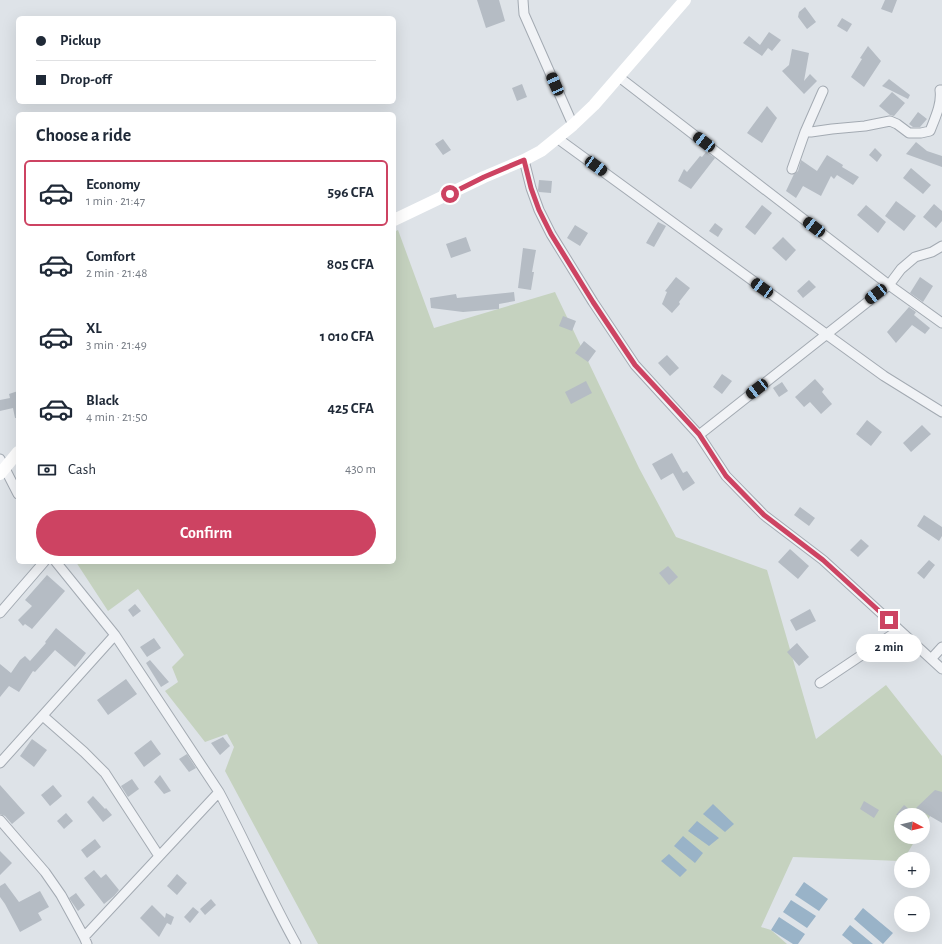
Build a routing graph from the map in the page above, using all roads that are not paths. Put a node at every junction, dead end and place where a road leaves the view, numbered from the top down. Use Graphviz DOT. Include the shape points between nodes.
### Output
graph roads {
  1 [pos="523,0"];
  2 [pos="685,0"];
  3 [pos="619,77"];
  4 [pos="942,90"];
  5 [pos="823,91"];
  6 [pos="573,125"];
  7 [pos="805,132"];
  8 [pos="557,138"];
  9 [pos="524,160"];
  10 [pos="792,169"];
  11 [pos="396,219"];
  12 [pos="942,246"];
  13 [pos="889,285"];
  14 [pos="942,323"];
  15 [pos="826,334"];
  16 [pos="942,412"];
  17 [pos="699,434"];
  18 [pos="16,454"];
  19 [pos="2,467"];
  20 [pos="16,491"];
  21 [pos="42,564"];
  22 [pos="58,564"];
  23 [pos="0,613"];
  24 [pos="900,630"];
  25 [pos="115,635"];
  26 [pos="942,647"];
  27 [pos="931,659"];
  28 [pos="942,669"];
  29 [pos="820,683"];
  30 [pos="43,716"];
  31 [pos="0,763"];
  32 [pos="219,792"];
  33 [pos="0,820"];
  34 [pos="159,856"];
  35 [pos="86,940"];
  36 [pos="296,944"];
  1 -- 6 [label="street" via="524,14"];
  2 -- 3 [label="main road"];
  3 -- 6 [label="main road"];
  3 -- 13 [label="street"];
  4 -- 7 [label="street" via="930,131 909,133 890,122"];
  5 -- 7 [label="street"];
  6 -- 8 [label="main road"];
  7 -- 10 [label="street"];
  8 -- 9 [label="main road"];
  8 -- 15 [label="street"];
  9 -- 11 [label="main road"];
  9 -- 17 [label="street" via="539,210 593,302 635,365"];
  12 -- 13 [label="street" via="915,257"];
  13 -- 14 [label="street"];
  13 -- 15 [label="street"];
  15 -- 16 [label="street" via="884,376"];
  15 -- 17 [label="street"];
  17 -- 24 [label="street" via="726,476 764,515 823,560"];
  18 -- 19 [label="main road"];
  19 -- 20 [label="street"];
  21 -- 23 [label="street"];
  22 -- 25 [label="street"];
  24 -- 27 [label="street"];
  24 -- 29 [label="street"];
  25 -- 30 [label="street"];
  25 -- 32 [label="street"];
  26 -- 27 [label="street"];
  27 -- 28 [label="street"];
  30 -- 31 [label="street"];
  30 -- 34 [label="street" via="105,773"];
  32 -- 34 [label="street"];
  32 -- 36 [label="street"];
  33 -- 35 [label="street" via="45,872"];
  34 -- 35 [label="street"];
}
